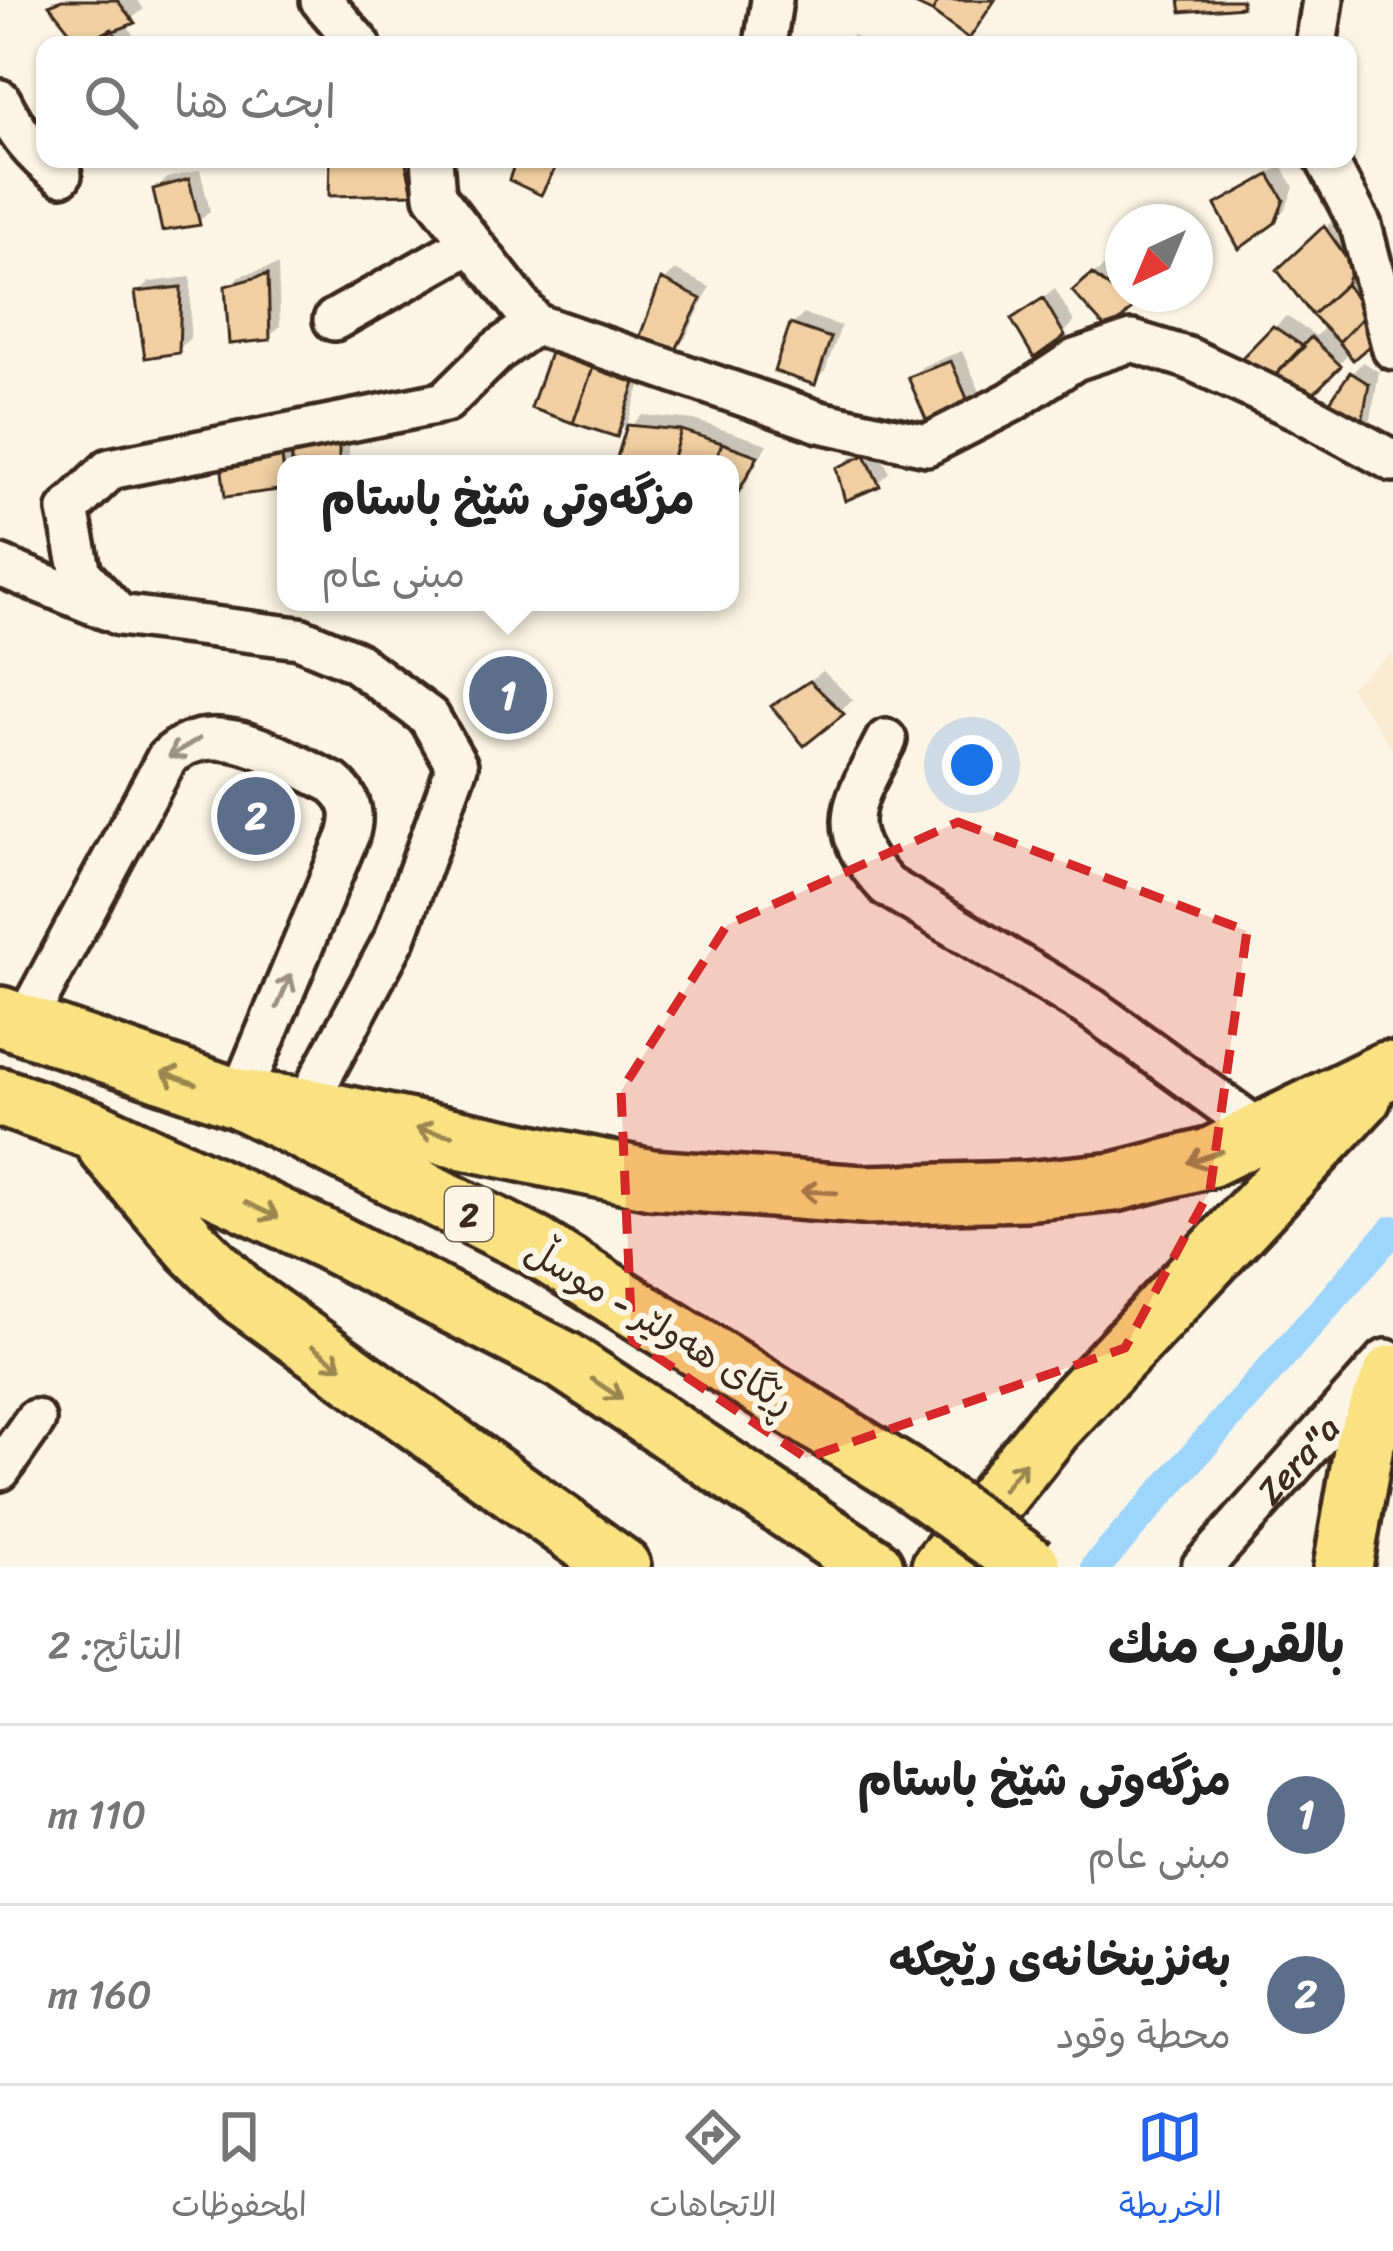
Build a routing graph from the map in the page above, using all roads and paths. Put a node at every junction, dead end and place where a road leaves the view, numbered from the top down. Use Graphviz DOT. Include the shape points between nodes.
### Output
graph roads {
  1 [pos="321,0"];
  2 [pos="772,0"];
  3 [pos="352,36"];
  4 [pos="766,36"];
  5 [pos="0,100"];
  6 [pos="36,156"];
  7 [pos="52,168"];
  8 [pos="433,168"];
  9 [pos="1331,168"];
  10 [pos="61,175"];
  11 [pos="469,244"];
  12 [pos="334,320"];
  13 [pos="535,324"];
  14 [pos="1393,349"];
  15 [pos="1393,461"];
  16 [pos="0,566"];
  17 [pos="118,615"];
  18 [pos="886,740"];
  19 [pos="12,1020"];
  20 [pos="1389,1068"];
  21 [pos="0,1097"];
  22 [pos="239,1099"];
  23 [pos="305,1107"];
  24 [pos="93,1130"];
  25 [pos="1262,1132"];
  26 [pos="1393,1352"];
  27 [pos="1393,1374"];
  28 [pos="35,1420"];
  29 [pos="0,1470"];
  30 [pos="1228,1558"];
  31 [pos="866,1561"];
  32 [pos="621,1567"];
  33 [pos="940,1567"];
  34 [pos="1032,1567"];
  35 [pos="1343,1567"];
  1 -- 3 [label="street"];
  2 -- 4 [label="street"];
  5 -- 6 [label="street"];
  7 -- 10 [label="street"];
  8 -- 11 [label="street" via="435,196"];
  9 -- 14 [label="street" via="1361,226"];
  11 -- 12 [label="street"];
  11 -- 13 [label="street"];
  13 -- 15 [label="street" via="820,422 927,446 1075,360 1132,341 1232,378"];
  13 -- 17 [label="street" via="445,402 110,469 68,510 81,574"];
  16 -- 17 [label="street"];
  17 -- 23 [label="street" via="299,638 354,661 429,717 457,766 395,938"];
  18 -- 25 [label="street" via="854,804 851,832 886,886 1092,1010"];
  22 -- 19 [label="highway, ڕێگای هەولێر - موسڵ / 2, one-way"];
  22 -- 19 [label="street, one-way" via="352,812 333,783 238,742 207,736 167,758"];
  20 -- 25 [label="highway"];
  33 -- 20 [label="highway, one-way" via="1053,1426"];
  21 -- 24 [label="highway, 2"];
  22 -- 23 [label="highway"];
  22 -- 34 [label="highway, ڕێگای هەولێر - موسڵ / 2, bridge" via="535,1246 906,1477"];
  25 -- 23 [label="highway, one-way" via="1209,1158 1115,1182 863,1195 652,1179"];
  24 -- 31 [label="highway, 2, one-way" via="566,1361"];
  24 -- 32 [label="highway, one-way" via="244,1298"];
  26 -- 30 [label="street, Zera\"a"];
  27 -- 35 [label="highway" via="1364,1445"];
  28 -- 29 [label="street"];
}
